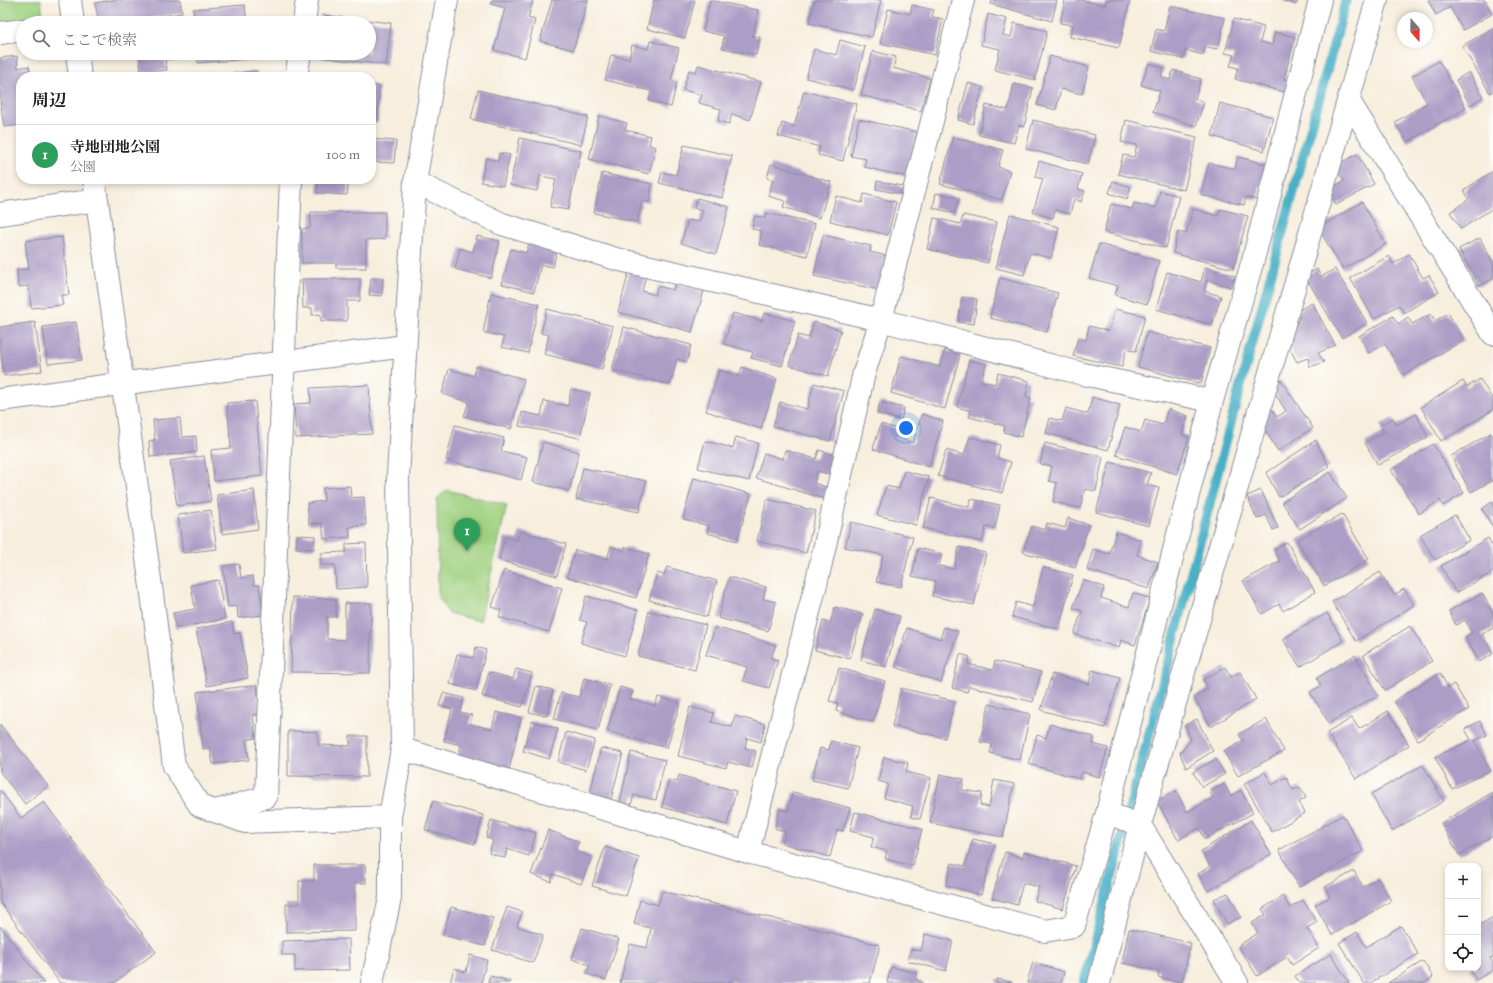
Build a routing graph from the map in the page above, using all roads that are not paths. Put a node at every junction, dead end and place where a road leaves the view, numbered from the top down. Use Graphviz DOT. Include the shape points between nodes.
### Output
graph roads {
  1 [pos="70,0"];
  2 [pos="307,0"];
  3 [pos="447,0"];
  4 [pos="963,0"];
  5 [pos="1320,0"];
  6 [pos="1377,0"];
  7 [pos="72,16"];
  8 [pos="305,16"];
  9 [pos="16,31"];
  10 [pos="0,33"];
  11 [pos="78,60"];
  12 [pos="299,60"];
  13 [pos="79,72"];
  14 [pos="297,72"];
  15 [pos="1349,101"];
  16 [pos="415,182"];
  17 [pos="292,184"];
  18 [pos="96,189"];
  19 [pos="0,214"];
  20 [pos="881,320"];
  21 [pos="1493,334"];
  22 [pos="405,346"];
  23 [pos="285,362"];
  24 [pos="123,383"];
  25 [pos="0,400"];
  26 [pos="1212,401"];
  27 [pos="402,749"];
  28 [pos="215,811"];
  29 [pos="1107,813"];
  30 [pos="390,817"];
  31 [pos="1140,825"];
  32 [pos="748,852"];
  33 [pos="372,983"];
  34 [pos="1099,983"];
  35 [pos="1237,983"];
  1 -- 7 [label="street"];
  2 -- 8 [label="street"];
  3 -- 16 [label="street"];
  4 -- 20 [label="street"];
  5 -- 26 [label="street" via="1253,260"];
  6 -- 15 [label="street"];
  9 -- 10 [label="street"];
  11 -- 13 [label="street"];
  12 -- 14 [label="street"];
  15 -- 21 [label="street"];
  15 -- 31 [label="street"];
  16 -- 20 [label="street" via="502,224 616,259"];
  16 -- 22 [label="street"];
  17 -- 23 [label="street"];
  18 -- 19 [label="street"];
  18 -- 24 [label="street"];
  20 -- 26 [label="street" via="1083,374"];
  20 -- 32 [label="street" via="864,372 818,576"];
  22 -- 23 [label="street"];
  22 -- 27 [label="street" via="398,477"];
  23 -- 24 [label="street"];
  23 -- 28 [label="street" via="266,797"];
  24 -- 25 [label="street"];
  24 -- 28 [label="street" via="174,766 200,806"];
  26 -- 29 [label="street"];
  27 -- 30 [label="street"];
  27 -- 32 [label="street"];
  28 -- 30 [label="street" via="245,822"];
  29 -- 31 [label="street"];
  29 -- 32 [label="street" via="1074,926 1045,931"];
  30 -- 33 [label="street" via="390,898"];
  31 -- 34 [label="street"];
  31 -- 35 [label="street"];
}
